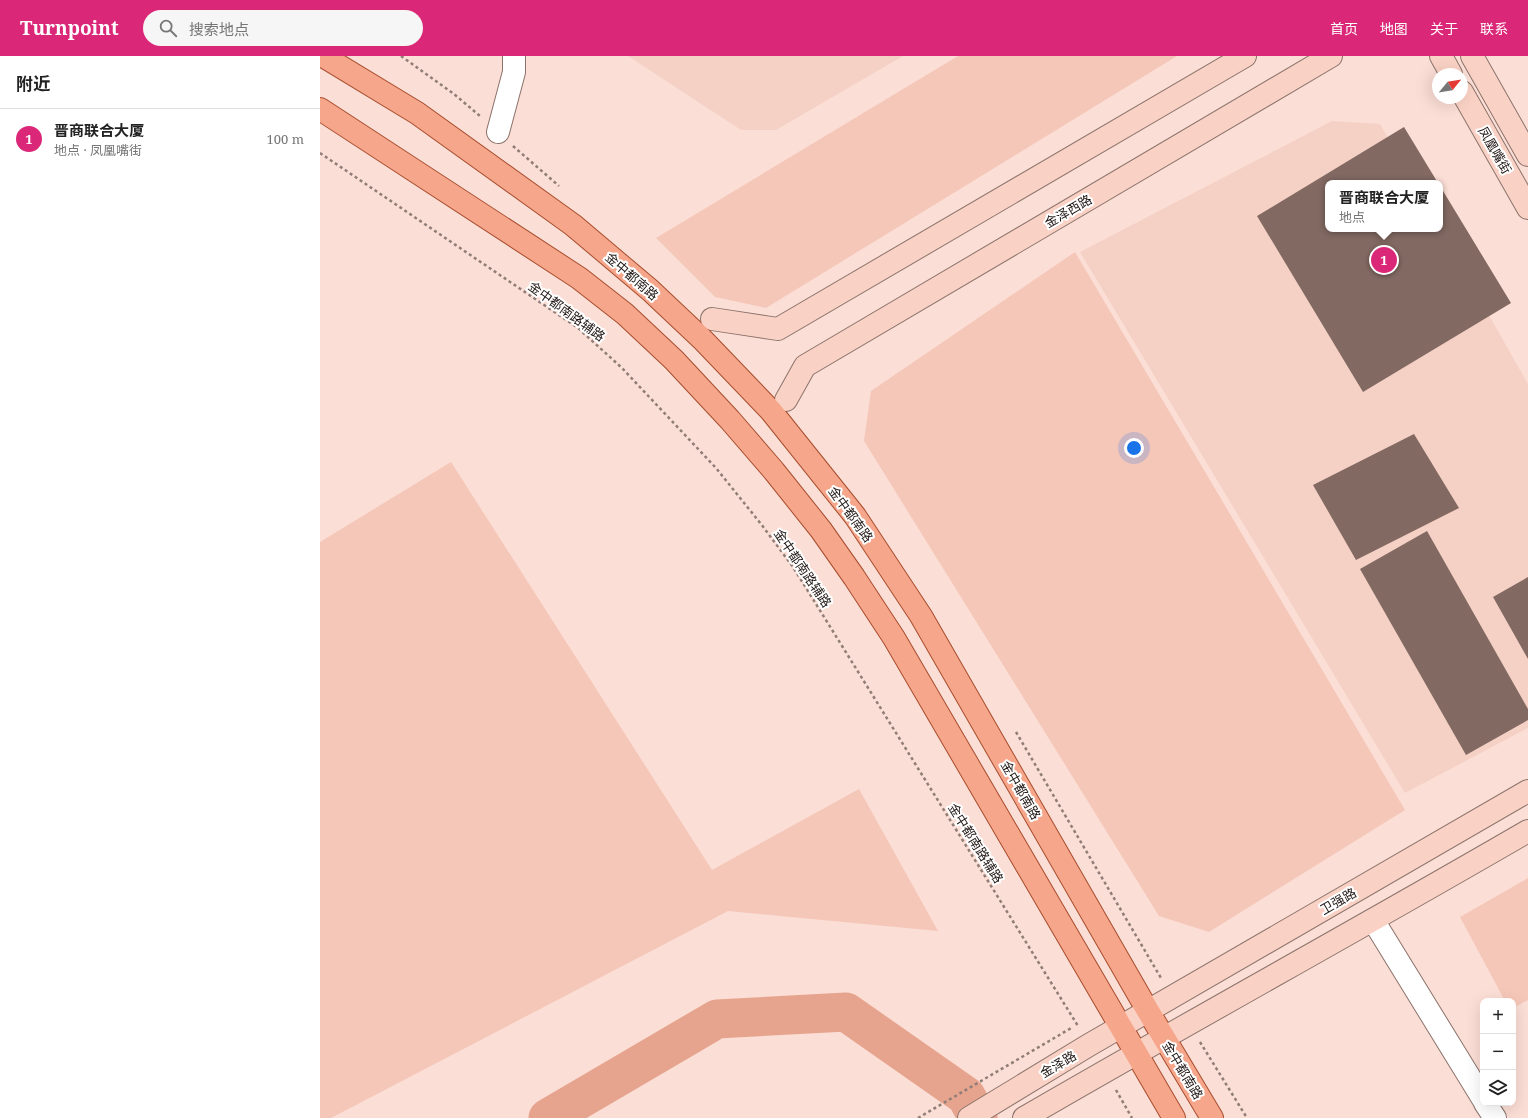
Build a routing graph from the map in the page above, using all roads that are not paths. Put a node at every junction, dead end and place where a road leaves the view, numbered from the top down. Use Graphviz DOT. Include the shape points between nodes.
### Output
graph roads {
  1 [pos="323,56"];
  2 [pos="514,56"];
  3 [pos="1245,56"];
  4 [pos="1331,56"];
  5 [pos="1441,56"];
  6 [pos="1472,56"];
  7 [pos="1448,68"];
  8 [pos="1468,103"];
  9 [pos="320,109"];
  10 [pos="498,132"];
  11 [pos="1528,155"];
  12 [pos="1528,208"];
  13 [pos="712,320"];
  14 [pos="786,400"];
  15 [pos="1528,791"];
  16 [pos="1528,831"];
  17 [pos="1373,920"];
  18 [pos="1148,1011"];
  19 [pos="1120,1028"];
  20 [pos="1163,1037"];
  21 [pos="1135,1053"];
  22 [pos="1480,1094"];
  23 [pos="1488,1106"];
  24 [pos="1034,1113"];
  25 [pos="969,1118"];
  26 [pos="1174,1118"];
  27 [pos="1212,1118"];
  28 [pos="1495,1118"];
  1 -- 18 [label="main road, 金中都南路" via="417,113 573,225 650,290 702,339 771,412 856,516 921,616"];
  2 -- 10 [label="street" via="514,72"];
  3 -- 13 [label="street" via="778,329"];
  4 -- 14 [label="street, 金泽西路" via="805,366"];
  5 -- 7 [label="street"];
  6 -- 11 [label="street, 凤凰嘴街"];
  8 -- 12 [label="street, 凤凰嘴街"];
  9 -- 19 [label="main road" via="579,278 625,314 674,360 730,420 821,530 890,632"];
  15 -- 18 [label="street, 卫强路"];
  16 -- 17 [label="street"];
  17 -- 20 [label="street"];
  17 -- 22 [label="street"];
  18 -- 19 [label="street, 金泽路"];
  18 -- 20 [label="main road, 金中都南路"];
  19 -- 21 [label="main road"];
  19 -- 25 [label="street, 金泽路"];
  20 -- 21 [label="street"];
  20 -- 27 [label="main road, 金中都南路"];
  21 -- 24 [label="street"];
  21 -- 26 [label="main road"];
  23 -- 28 [label="street"];
}
